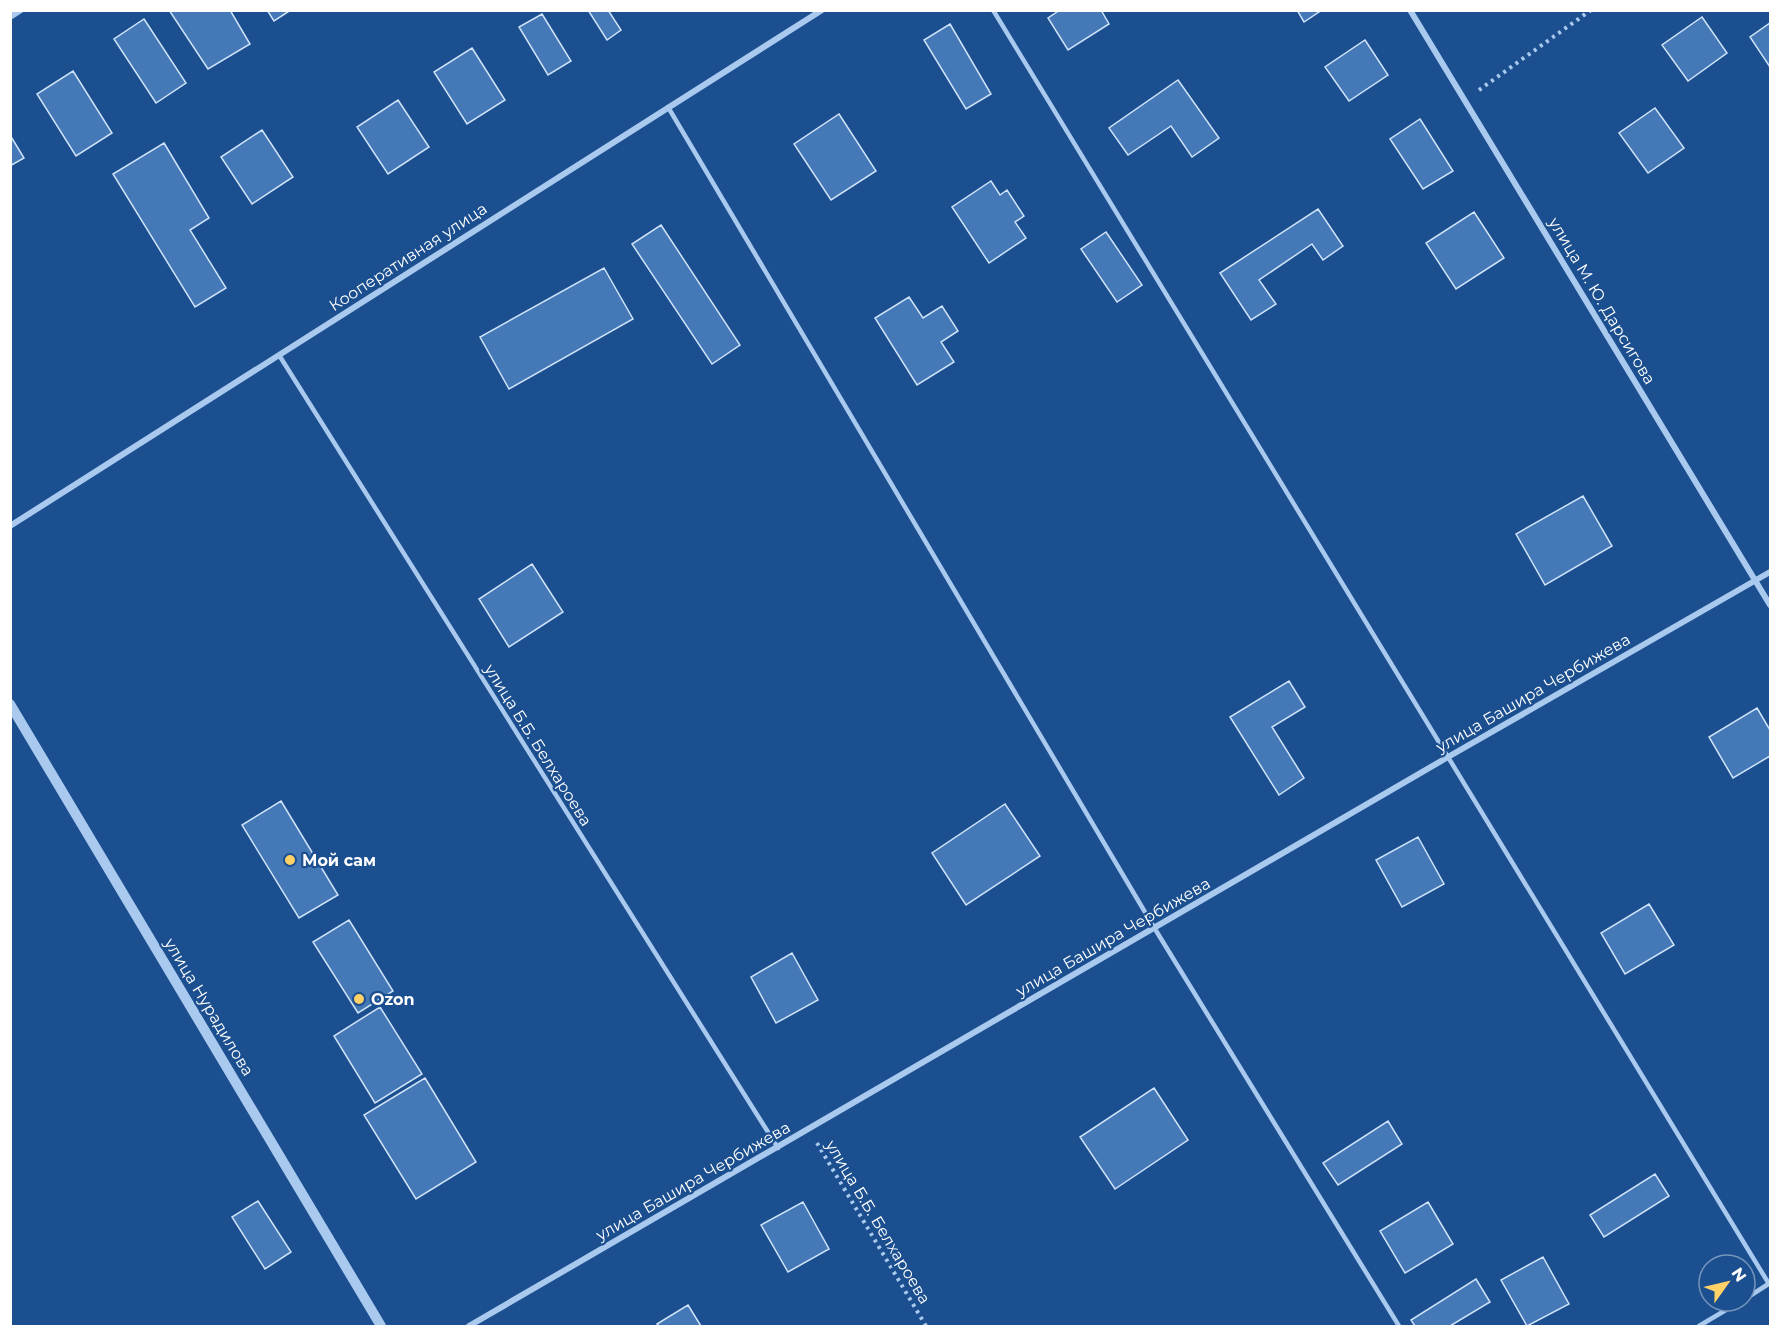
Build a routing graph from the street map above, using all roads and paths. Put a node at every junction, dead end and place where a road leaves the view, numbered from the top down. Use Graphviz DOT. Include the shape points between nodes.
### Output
graph roads {
  1 [pos="21,10"];
  2 [pos="822,10"];
  3 [pos="993,10"];
  4 [pos="1410,10"];
  5 [pos="1591,10"];
  6 [pos="10,17"];
  7 [pos="1464,99"];
  8 [pos="668,107"];
  9 [pos="279,355"];
  10 [pos="10,526"];
  11 [pos="1770,572"];
  12 [pos="1756,581"];
  13 [pos="1770,605"];
  14 [pos="10,704"];
  15 [pos="1448,756"];
  16 [pos="1155,929"];
  17 [pos="809,1130"];
  18 [pos="778,1148"];
  19 [pos="1770,1284"];
  20 [pos="1757,1292"];
  21 [pos="1721,1313"];
  22 [pos="381,1326"];
  23 [pos="469,1326"];
  24 [pos="927,1326"];
  25 [pos="1399,1326"];
  26 [pos="1699,1326"];
  1 -- 6 [label="street"];
  2 -- 8 [label="street, Кооперативная улица"];
  3 -- 15 [label="lane"];
  4 -- 7 [label="street, улица М. Ю. Дарсигова"];
  5 -- 7 [label="path"];
  7 -- 12 [label="street, улица М. Ю. Дарсигова"];
  8 -- 9 [label="street, Кооперативная улица"];
  8 -- 16 [label="lane"];
  9 -- 10 [label="street, Кооперативная улица"];
  9 -- 18 [label="lane, улица Б.Б. Белхароева"];
  11 -- 12 [label="street, улица Башира Чербижева"];
  12 -- 13 [label="street, улица М. Ю. Дарсигова"];
  12 -- 15 [label="street, улица Башира Чербижева"];
  14 -- 22 [label="street, улица Нурадилова"];
  15 -- 16 [label="street, улица Башира Чербижева"];
  15 -- 19 [label="lane"];
  16 -- 17 [label="street, улица Башира Чербижева"];
  16 -- 25 [label="lane"];
  17 -- 18 [label="street, улица Башира Чербижева"];
  17 -- 24 [label="path, улица Б.Б. Белхароева"];
  18 -- 23 [label="street, улица Башира Чербижева"];
  19 -- 20 [label="lane"];
  21 -- 26 [label="lane"];
}
